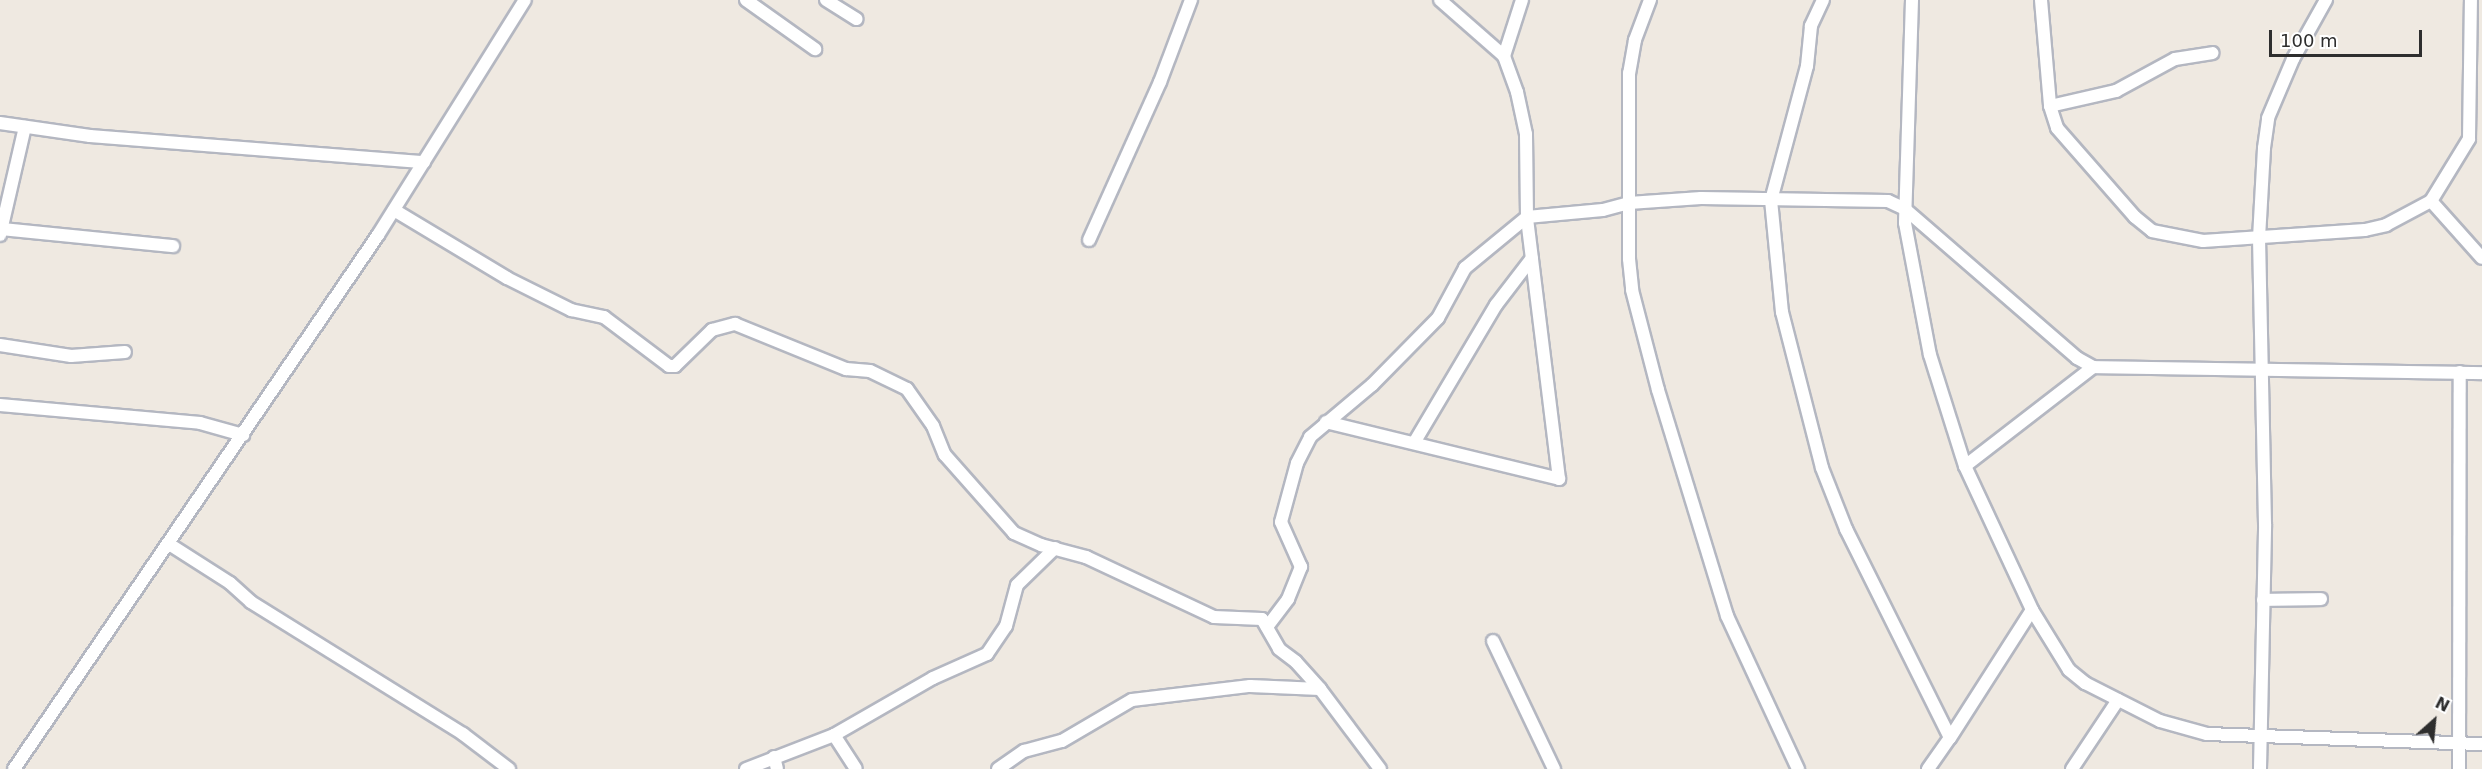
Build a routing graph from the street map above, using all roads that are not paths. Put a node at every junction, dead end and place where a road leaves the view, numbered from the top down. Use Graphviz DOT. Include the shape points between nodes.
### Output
graph roads {
  1 [pos="525,0"];
  2 [pos="746,0"];
  3 [pos="826,0"];
  4 [pos="1191,0"];
  5 [pos="1440,0"];
  6 [pos="1522,0"];
  7 [pos="1650,0"];
  8 [pos="1823,0"];
  9 [pos="1912,0"];
  10 [pos="2041,0"];
  11 [pos="2326,0"];
  12 [pos="2471,0"];
  13 [pos="857,19"];
  14 [pos="815,49"];
  15 [pos="2213,53"];
  16 [pos="1504,56"];
  17 [pos="2050,106"];
  18 [pos="0,123"];
  19 [pos="25,127"];
  20 [pos="424,162"];
  21 [pos="1771,200"];
  22 [pos="2431,201"];
  23 [pos="1629,203"];
  24 [pos="1905,209"];
  25 [pos="394,210"];
  26 [pos="1527,217"];
  27 [pos="1,232"];
  28 [pos="2259,238"];
  29 [pos="1089,240"];
  30 [pos="173,246"];
  31 [pos="1532,258"];
  32 [pos="2482,258"];
  33 [pos="0,345"];
  34 [pos="125,352"];
  35 [pos="2093,367"];
  36 [pos="2261,368"];
  37 [pos="2460,372"];
  38 [pos="2482,373"];
  39 [pos="0,405"];
  40 [pos="1326,422"];
  41 [pos="243,435"];
  42 [pos="1414,443"];
  43 [pos="1965,466"];
  44 [pos="169,544"];
  45 [pos="1055,548"];
  46 [pos="2321,599"];
  47 [pos="2263,600"];
  48 [pos="2032,610"];
  49 [pos="1267,627"];
  50 [pos="1493,641"];
  51 [pos="1320,689"];
  52 [pos="2118,700"];
  53 [pos="834,735"];
  54 [pos="2261,737"];
  55 [pos="1950,738"];
  56 [pos="2459,744"];
  57 [pos="2482,744"];
  58 [pos="776,763"];
  59 [pos="1931,768"];
  60 [pos="14,769"];
  61 [pos="509,769"];
  62 [pos="746,769"];
  63 [pos="856,769"];
  64 [pos="998,769"];
  65 [pos="1380,769"];
  66 [pos="1554,769"];
  67 [pos="1798,769"];
  68 [pos="2072,769"];
  69 [pos="2260,769"];
  70 [pos="2459,769"];
  1 -- 20 [label="street"];
  2 -- 14 [label="street"];
  3 -- 13 [label="street"];
  4 -- 29 [label="street" via="1160,82"];
  5 -- 16 [label="street"];
  6 -- 16 [label="street"];
  7 -- 23 [label="street" via="1635,40 1629,73"];
  8 -- 21 [label="street" via="1811,26 1808,66"];
  9 -- 24 [label="street"];
  10 -- 17 [label="street"];
  11 -- 28 [label="street" via="2293,59 2268,118"];
  12 -- 22 [label="street" via="2469,140"];
  15 -- 17 [label="street" via="2175,58 2116,90"];
  16 -- 26 [label="street" via="1526,134"];
  17 -- 28 [label="street" via="2057,128 2152,231 2203,241"];
  18 -- 19 [label="street"];
  19 -- 20 [label="street" via="90,136"];
  19 -- 27 [label="street"];
  20 -- 25 [label="street"];
  21 -- 23 [label="street" via="1701,198"];
  21 -- 24 [label="street" via="1871,199"];
  21 -- 55 [label="street" via="1782,312 1822,468 1846,529"];
  22 -- 28 [label="street" via="2386,225 2365,230"];
  22 -- 32 [label="street"];
  23 -- 26 [label="street" via="1603,210"];
  23 -- 67 [label="street" via="1632,290 1701,537 1727,616"];
  24 -- 35 [label="street" via="2077,358"];
  24 -- 43 [label="street" via="1906,237 1930,355"];
  25 -- 41 [label="street"];
  25 -- 45 [label="street" via="507,278 571,310 604,317 669,366 675,366 712,330 735,324 838,366 870,371 907,389 945,455 976,486 1003,523 1027,540"];
  26 -- 31 [label="street"];
  26 -- 40 [label="street" via="1465,268 1438,318 1372,385"];
  27 -- 30 [label="street"];
  28 -- 36 [label="street"];
  31 -- 42 [label="street" via="1496,305"];
  31 -- 42 [label="street" via="1559,479"];
  33 -- 34 [label="street" via="71,356"];
  35 -- 36 [label="street"];
  35 -- 43 [label="street"];
  36 -- 37 [label="street"];
  36 -- 47 [label="street"];
  37 -- 38 [label="street"];
  37 -- 56 [label="street"];
  39 -- 41 [label="street" via="200,423"];
  40 -- 42 [label="street"];
  40 -- 49 [label="street" via="1303,449 1283,509 1282,532 1301,567 1297,583"];
  41 -- 44 [label="street"];
  43 -- 48 [label="street"];
  44 -- 60 [label="street"];
  44 -- 61 [label="street" via="230,583 251,602 463,734"];
  45 -- 49 [label="street" via="1086,557 1214,617 1255,616"];
  45 -- 53 [label="street" via="1017,585 1006,627 987,654 933,678"];
  46 -- 47 [label="street"];
  47 -- 54 [label="street"];
  48 -- 52 [label="street" via="2069,670"];
  48 -- 55 [label="street"];
  49 -- 51 [label="street" via="1279,649"];
  50 -- 66 [label="street"];
  51 -- 64 [label="street" via="1250,686 1132,700 1062,741 1024,751"];
  51 -- 65 [label="street"];
  52 -- 54 [label="street" via="2160,721 2207,735"];
  52 -- 68 [label="street"];
  53 -- 58 [label="street"];
  53 -- 63 [label="street"];
  54 -- 56 [label="street"];
  54 -- 69 [label="street"];
  55 -- 59 [label="street"];
  56 -- 57 [label="street"];
  56 -- 70 [label="street"];
  58 -- 62 [label="street"];
}
